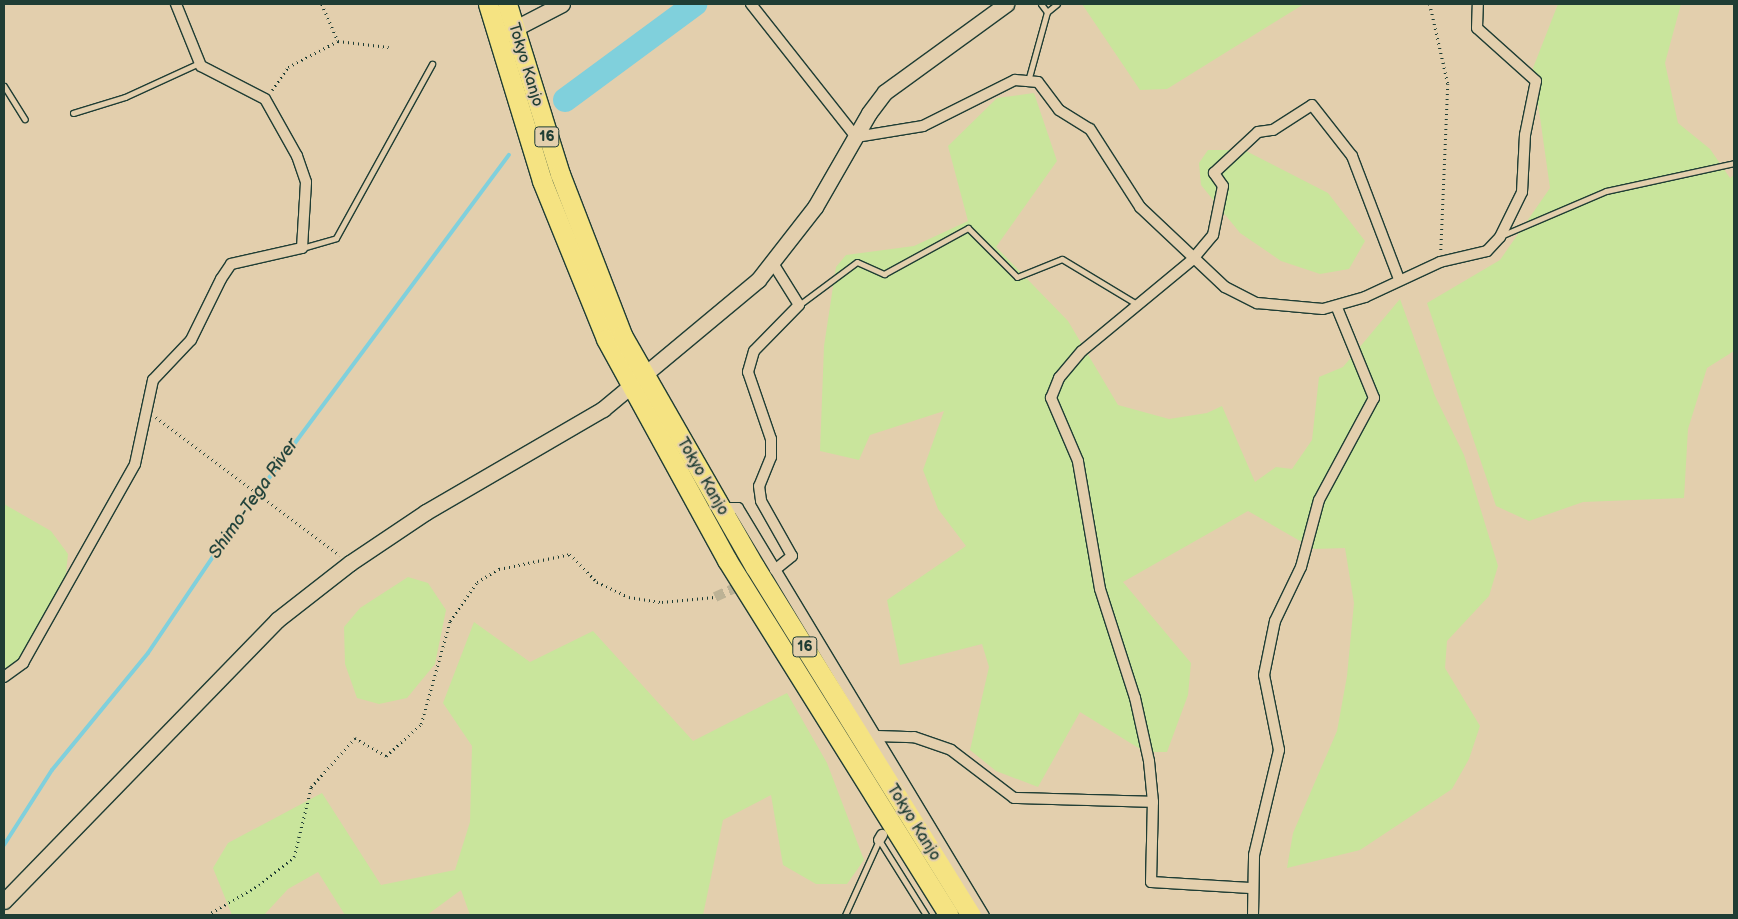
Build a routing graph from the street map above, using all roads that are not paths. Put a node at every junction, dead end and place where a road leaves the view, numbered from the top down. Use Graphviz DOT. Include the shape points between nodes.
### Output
graph roads {
  1 [pos="176,4"];
  2 [pos="488,4"];
  3 [pos="507,4"];
  4 [pos="562,4"];
  5 [pos="750,4"];
  6 [pos="1006,4"];
  7 [pos="1042,4"];
  8 [pos="1057,4"];
  9 [pos="1478,4"];
  10 [pos="1047,12"];
  11 [pos="506,33"];
  12 [pos="200,62"];
  13 [pos="432,64"];
  14 [pos="1028,81"];
  15 [pos="4,86"];
  16 [pos="73,113"];
  17 [pos="25,119"];
  18 [pos="856,137"];
  19 [pos="1734,163"];
  20 [pos="1500,237"];
  21 [pos="302,248"];
  22 [pos="1192,260"];
  23 [pos="774,265"];
  24 [pos="1399,279"];
  25 [pos="1136,303"];
  26 [pos="799,305"];
  27 [pos="1337,308"];
  28 [pos="638,381"];
  29 [pos="720,508"];
  30 [pos="775,570"];
  31 [pos="4,677"];
  32 [pos="834,692"];
  33 [pos="818,702"];
  34 [pos="877,736"];
  35 [pos="1153,802"];
  36 [pos="1250,888"];
  37 [pos="4,901"];
  38 [pos="845,915"];
  39 [pos="926,915"];
  40 [pos="949,915"];
  41 [pos="971,915"];
  42 [pos="984,915"];
  43 [pos="1253,915"];
  1 -- 12 [label="street"];
  2 -- 11 [label="highway, Tokyo Kanjo / 16"];
  3 -- 11 [label="highway, Tokyo Kanjo / 16"];
  4 -- 11 [label="street"];
  5 -- 18 [label="street"];
  6 -- 18 [label="street" via="886,92"];
  7 -- 10 [label="lane"];
  8 -- 10 [label="lane"];
  9 -- 20 [label="street" via="1477,28 1536,81 1526,135 1522,192"];
  10 -- 14 [label="lane"];
  11 -- 28 [label="highway, Tokyo Kanjo / 16"];
  12 -- 16 [label="lane" via="124,97"];
  12 -- 21 [label="street" via="265,100 306,182"];
  13 -- 21 [label="lane" via="336,238"];
  14 -- 18 [label="street" via="1015,80 923,126"];
  14 -- 22 [label="street" via="1038,82 1059,110 1090,129 1140,207"];
  15 -- 17 [label="lane"];
  18 -- 23 [label="street" via="815,207"];
  19 -- 20 [label="lane" via="1606,191"];
  20 -- 24 [label="street" via="1487,251 1440,262"];
  21 -- 31 [label="street" via="231,264 191,340 153,380 145,408 146,429 135,464 22,663"];
  22 -- 24 [label="street" via="1213,235 1223,186 1214,173 1258,132 1273,130 1312,105 1352,156"];
  22 -- 25 [label="street"];
  22 -- 27 [label="street" via="1225,287 1257,303"];
  23 -- 26 [label="street"];
  23 -- 28 [label="street"];
  24 -- 27 [label="street"];
  25 -- 26 [label="lane" via="1062,259 1016,277 968,228 884,274 857,262"];
  25 -- 35 [label="street" via="1082,351 1059,378 1051,398 1078,461 1100,589 1135,698"];
  26 -- 30 [label="street" via="754,352 748,372 771,439 772,457 759,486 761,501 792,556"];
  27 -- 36 [label="street" via="1374,398 1319,500 1301,567 1275,621 1264,676 1279,750"];
  28 -- 29 [label="highway, Tokyo Kanjo / 16"];
  28 -- 33 [label="highway, Tokyo Kanjo / 16" via="727,560"];
  28 -- 37 [label="street" via="602,409 350,563 277,620"];
  29 -- 30 [label="street" via="738,508"];
  29 -- 32 [label="highway, Tokyo Kanjo / 16"];
  30 -- 34 [label="street"];
  32 -- 33 [label="highway"];
  32 -- 41 [label="highway, Tokyo Kanjo / 16"];
  33 -- 40 [label="highway, Tokyo Kanjo / 16"];
  34 -- 35 [label="street" via="914,737 942,746 1014,798"];
  34 -- 42 [label="street"];
  35 -- 36 [label="street" via="1151,882"];
  36 -- 43 [label="street"];
  38 -- 39 [label="lane" via="880,838"];
}
